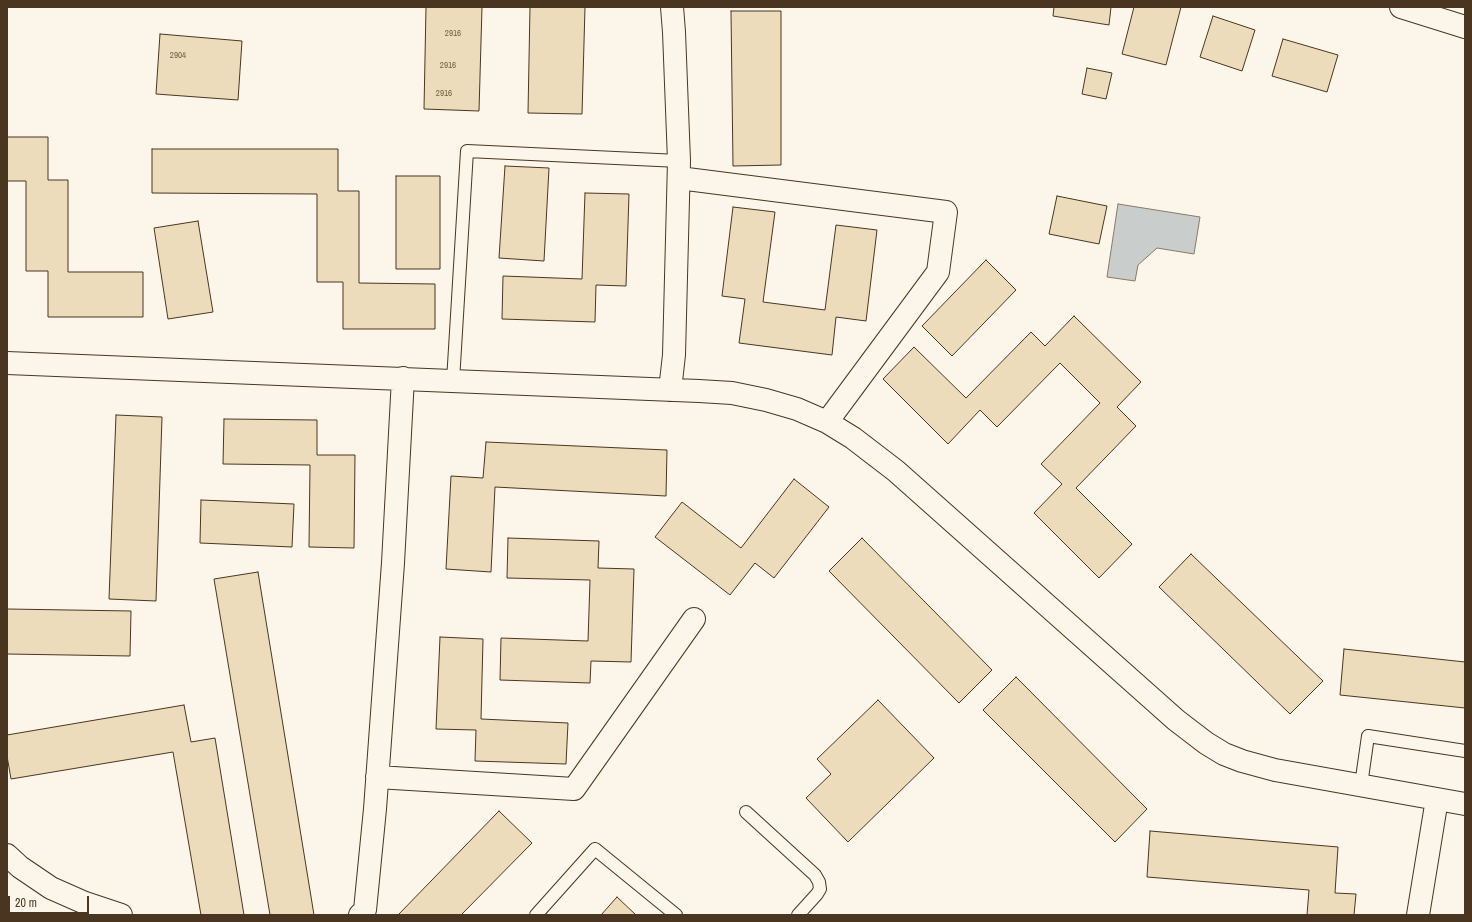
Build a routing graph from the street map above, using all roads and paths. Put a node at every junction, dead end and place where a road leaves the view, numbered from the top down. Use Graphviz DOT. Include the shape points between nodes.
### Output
graph roads {
  1 [pos="672,7"];
  2 [pos="1401,7"];
  3 [pos="1465,26"];
  4 [pos="679,169"];
  5 [pos="7,363"];
  6 [pos="403,378"];
  7 [pos="453,381"];
  8 [pos="670,390"];
  9 [pos="827,422"];
  10 [pos="694,619"];
  11 [pos="1465,751"];
  12 [pos="377,777"];
  13 [pos="1361,785"];
  14 [pos="1437,799"];
  15 [pos="1465,804"];
  16 [pos="746,812"];
  17 [pos="7,856"];
  18 [pos="121,915"];
  19 [pos="360,915"];
  20 [pos="536,915"];
  21 [pos="676,915"];
  22 [pos="798,915"];
  23 [pos="1418,915"];
  1 -- 4 [label="street"];
  2 -- 3 [label="street"];
  4 -- 7 [label="lane" via="467,151"];
  4 -- 8 [label="street" via="674,355"];
  4 -- 9 [label="street" via="946,212 938,272"];
  5 -- 6 [label="street"];
  6 -- 7 [label="street"];
  6 -- 12 [label="street" via="393,563"];
  7 -- 8 [label="street"];
  8 -- 9 [label="street" via="732,393 797,409"];
  9 -- 13 [label="street" via="853,438 896,471 1176,720 1206,743 1230,756 1275,770"];
  10 -- 12 [label="street" via="574,789"];
  11 -- 13 [label="lane" via="1368,736"];
  12 -- 19 [label="street" via="365,910"];
  13 -- 14 [label="street"];
  14 -- 15 [label="street"];
  14 -- 23 [label="street"];
  16 -- 22 [label="lane" via="815,875 819,882 820,889 817,894"];
  17 -- 18 [label="street" via="51,888"];
  20 -- 21 [label="lane" via="595,849"];
}
